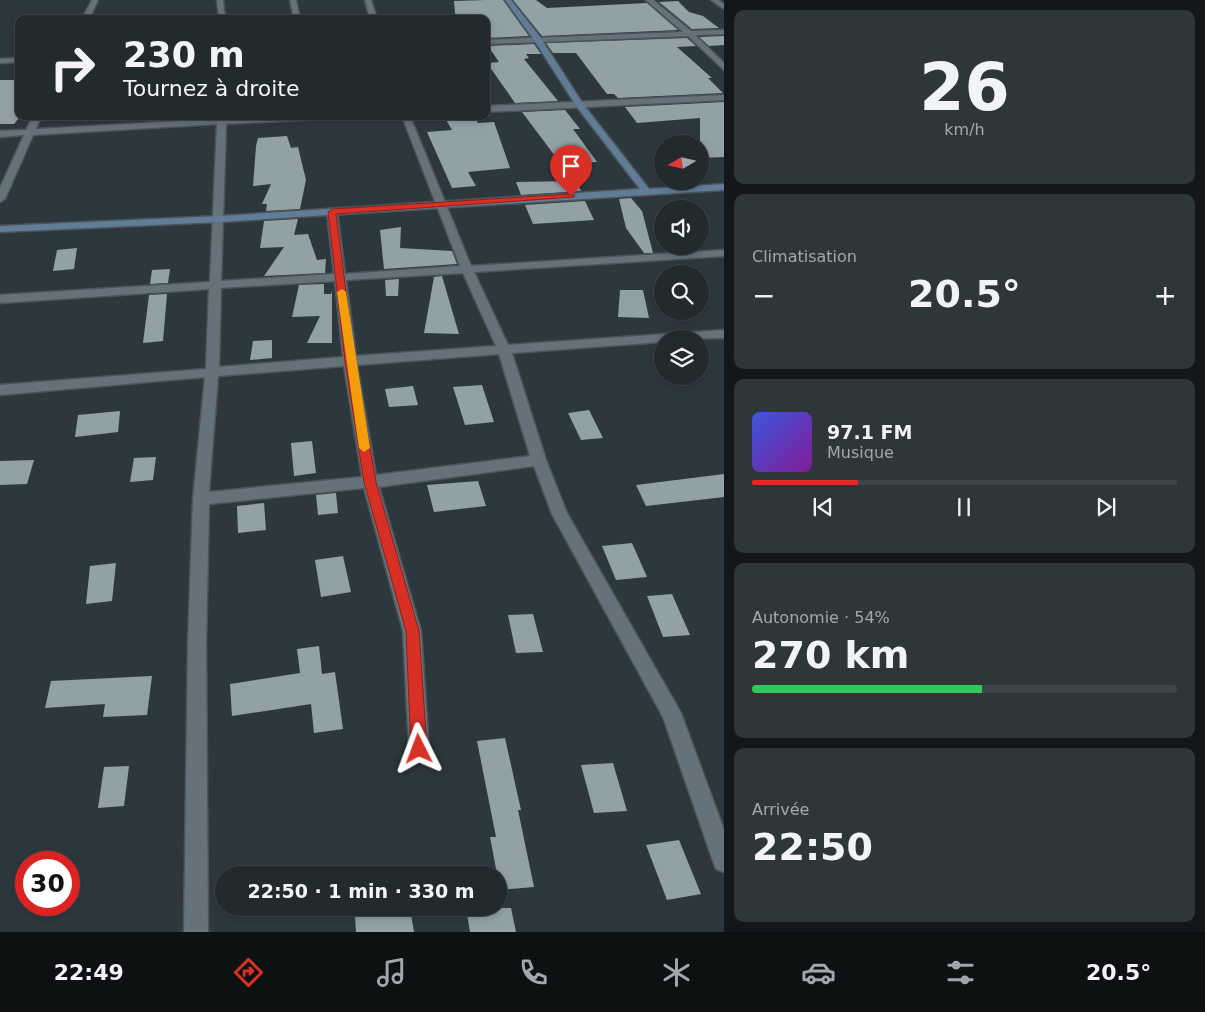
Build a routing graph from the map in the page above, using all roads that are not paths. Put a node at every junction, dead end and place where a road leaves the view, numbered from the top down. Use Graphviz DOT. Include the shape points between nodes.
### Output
graph roads {
  1 [pos="95,0"];
  2 [pos="220,0"];
  3 [pos="293,0"];
  4 [pos="368,0"];
  5 [pos="508,0"];
  6 [pos="649,0"];
  7 [pos="714,0"];
  8 [pos="724,7"];
  9 [pos="87,15"];
  10 [pos="222,15"];
  11 [pos="296,15"];
  12 [pos="373,15"];
  13 [pos="724,32"];
  14 [pos="690,34"];
  15 [pos="537,39"];
  16 [pos="490,42"];
  17 [pos="15,60"];
  18 [pos="0,61"];
  19 [pos="724,68"];
  20 [pos="724,97"];
  21 [pos="580,105"];
  22 [pos="490,109"];
  23 [pos="35,120"];
  24 [pos="207,120"];
  25 [pos="222,120"];
  26 [pos="408,120"];
  27 [pos="30,132"];
  28 [pos="0,134"];
  29 [pos="724,187"];
  30 [pos="646,191"];
  31 [pos="0,200"];
  32 [pos="441,204"];
  33 [pos="332,212"];
  34 [pos="220,220"];
  35 [pos="0,229"];
  36 [pos="724,253"];
  37 [pos="467,269"];
  38 [pos="340,278"];
  39 [pos="216,286"];
  40 [pos="0,299"];
  41 [pos="724,334"];
  42 [pos="504,350"];
  43 [pos="350,361"];
  44 [pos="212,373"];
  45 [pos="0,390"];
  46 [pos="539,460"];
  47 [pos="370,482"];
  48 [pos="201,499"];
  49 [pos="419,749"];
  50 [pos="724,861"];
  51 [pos="196,932"];
  1 -- 9 [label="street"];
  2 -- 10 [label="street"];
  3 -- 11 [label="street"];
  4 -- 12 [label="street"];
  5 -- 15 [label="street"];
  6 -- 14 [label="street"];
  7 -- 8 [label="street"];
  13 -- 14 [label="street"];
  14 -- 15 [label="street"];
  14 -- 19 [label="street"];
  15 -- 16 [label="street"];
  15 -- 21 [label="street"];
  17 -- 18 [label="street"];
  20 -- 21 [label="street"];
  21 -- 22 [label="street"];
  21 -- 30 [label="street"];
  23 -- 27 [label="street"];
  24 -- 27 [label="street"];
  25 -- 34 [label="street"];
  26 -- 32 [label="street"];
  27 -- 28 [label="street"];
  27 -- 31 [label="street"];
  29 -- 30 [label="street"];
  30 -- 32 [label="street"];
  32 -- 33 [label="street"];
  32 -- 37 [label="street"];
  33 -- 34 [label="street"];
  33 -- 38 [label="street"];
  34 -- 35 [label="street"];
  34 -- 39 [label="street"];
  36 -- 37 [label="street"];
  37 -- 38 [label="street"];
  37 -- 42 [label="street"];
  38 -- 39 [label="street"];
  38 -- 43 [label="street"];
  39 -- 40 [label="street"];
  39 -- 44 [label="street"];
  41 -- 42 [label="street"];
  42 -- 43 [label="street"];
  42 -- 46 [label="street"];
  43 -- 44 [label="street"];
  43 -- 47 [label="street"];
  44 -- 45 [label="street"];
  44 -- 48 [label="street"];
  46 -- 47 [label="street"];
  46 -- 50 [label="street" via="560,514 671,713"];
  47 -- 48 [label="street"];
  47 -- 49 [label="street" via="412,631"];
  48 -- 51 [label="street"];
}
